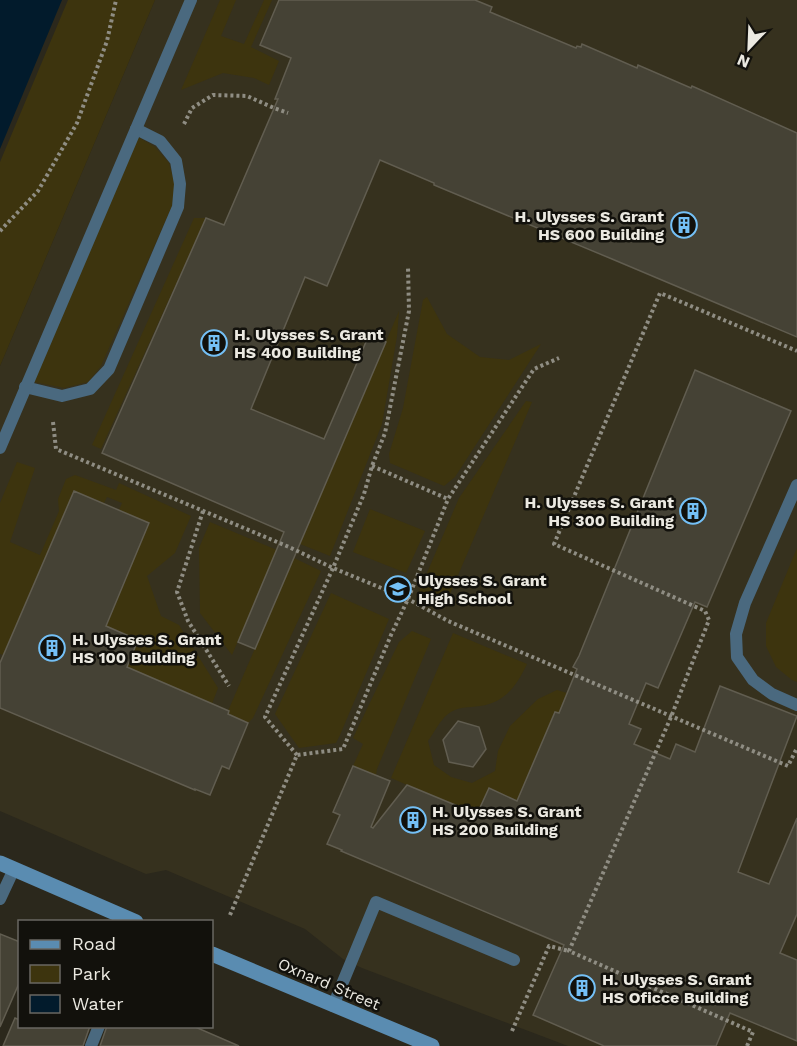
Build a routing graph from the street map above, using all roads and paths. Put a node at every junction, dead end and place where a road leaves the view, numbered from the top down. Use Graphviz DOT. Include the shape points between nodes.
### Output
graph roads {
  1 [pos="116,0"];
  2 [pos="191,0"];
  3 [pos="288,113"];
  4 [pos="184,124"];
  5 [pos="136,129"];
  6 [pos="0,231"];
  7 [pos="408,267"];
  8 [pos="797,351"];
  9 [pos="559,357"];
  10 [pos="26,387"];
  11 [pos="53,422"];
  12 [pos="0,448"];
  13 [pos="372,466"];
  14 [pos="797,485"];
  15 [pos="448,499"];
  16 [pos="203,511"];
  17 [pos="333,568"];
  18 [pos="408,599"];
  19 [pos="229,686"];
  20 [pos="797,705"];
  21 [pos="671,717"];
  22 [pos="797,748"];
  23 [pos="297,755"];
  24 [pos="7,866"];
  25 [pos="0,899"];
  26 [pos="230,915"];
  27 [pos="134,920"];
  28 [pos="569,951"];
  29 [pos="213,954"];
  30 [pos="514,960"];
  31 [pos="333,1006"];
  32 [pos="98,1028"];
  33 [pos="512,1031"];
  34 [pos="91,1046"];
  35 [pos="432,1046"];
  36 [pos="747,1046"];
  1 -- 6 [label="path" via="107,41 77,123 38,191"];
  2 -- 5 [label="lane"];
  3 -- 4 [label="path" via="247,96 213,95 192,108"];
  5 -- 10 [label="lane"];
  5 -- 10 [label="lane" via="160,141 176,161 178,207 109,369 90,389 62,396"];
  7 -- 13 [label="path" via="409,311 385,433"];
  8 -- 21 [label="path" via="660,293 554,544 705,611 709,620"];
  9 -- 15 [label="path" via="534,369"];
  10 -- 12 [label="lane"];
  11 -- 16 [label="path" via="56,449"];
  13 -- 15 [label="path"];
  13 -- 17 [label="path"];
  14 -- 20 [label="lane" via="745,603 736,634 737,657 753,680"];
  15 -- 18 [label="path"];
  16 -- 17 [label="path"];
  16 -- 19 [label="path" via="177,592 188,621"];
  17 -- 18 [label="path"];
  17 -- 23 [label="path" via="265,717"];
  18 -- 21 [label="path" via="448,621"];
  18 -- 23 [label="path" via="343,749"];
  21 -- 22 [label="path" via="788,766"];
  21 -- 28 [label="path"];
  23 -- 26 [label="path"];
  24 -- 25 [label="lane"];
  24 -- 27 [label="main road"];
  28 -- 33 [label="path" via="549,946"];
  28 -- 36 [label="path" via="753,1032"];
  29 -- 31 [label="main road, Oxnard Street"];
  30 -- 31 [label="lane" via="375,902"];
  31 -- 35 [label="main road, Oxnard Street"];
  32 -- 34 [label="lane"];
}
